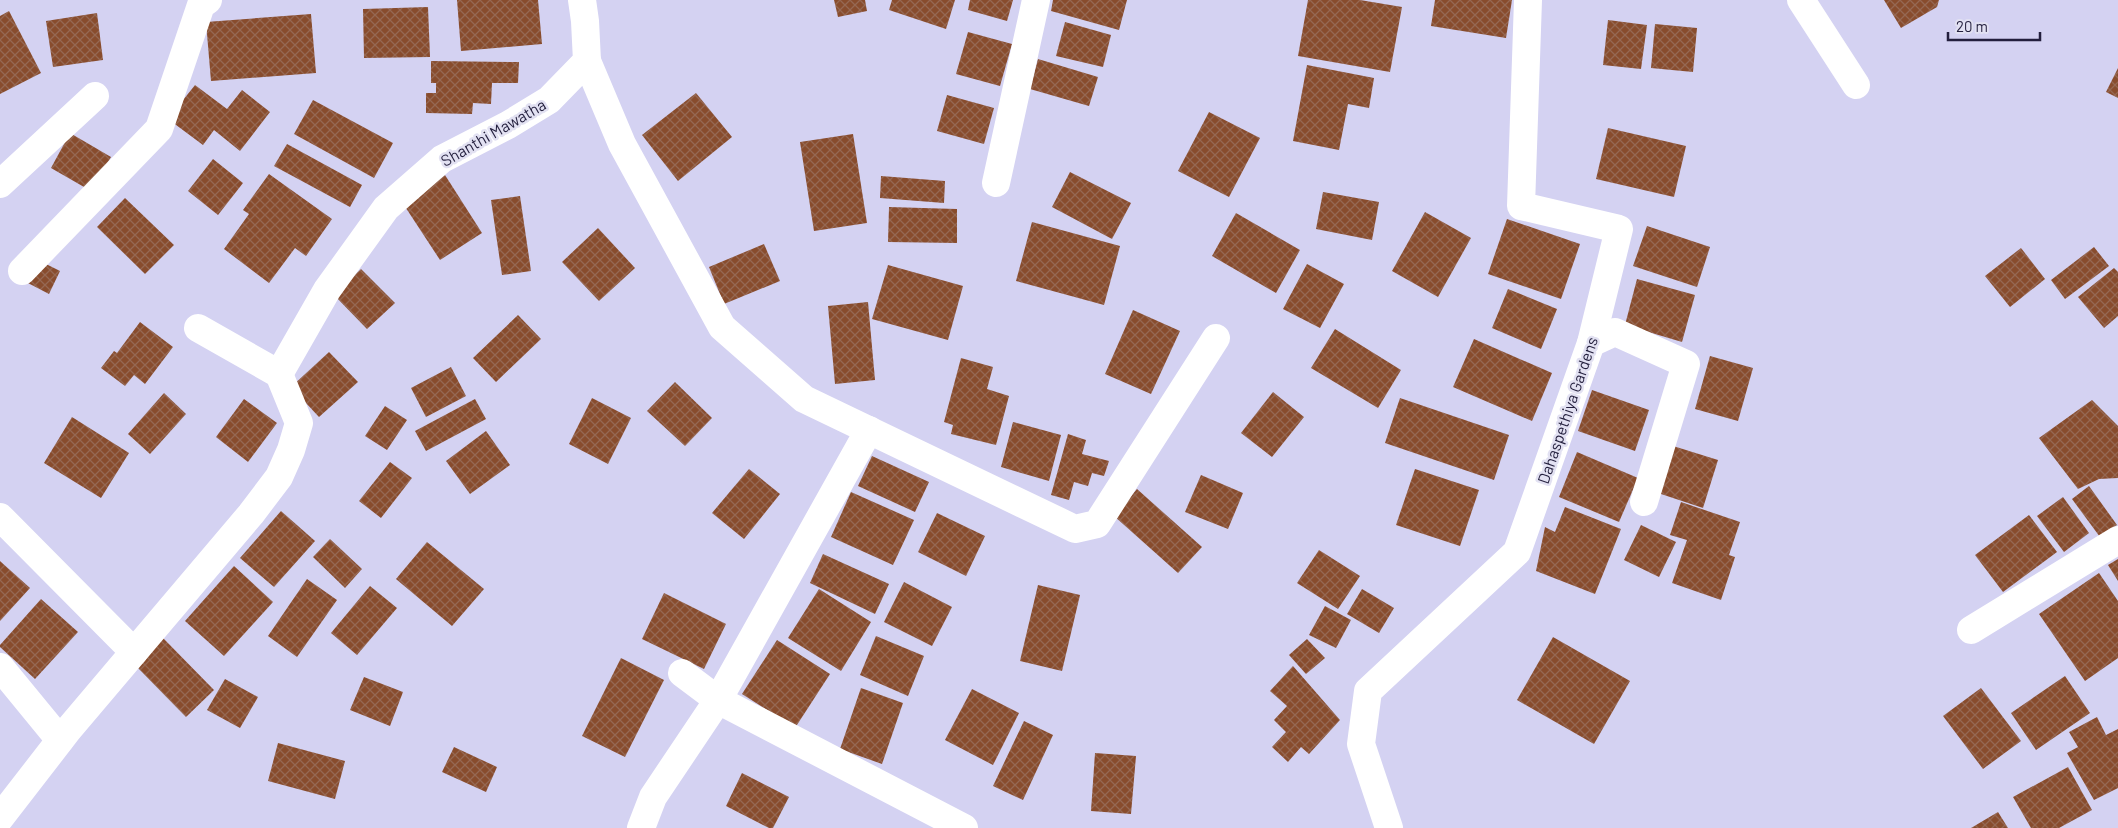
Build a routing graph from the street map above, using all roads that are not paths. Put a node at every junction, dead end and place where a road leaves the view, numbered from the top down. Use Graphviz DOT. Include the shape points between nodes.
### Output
graph roads {
  1 [pos="208,0"];
  2 [pos="582,0"];
  3 [pos="1036,0"];
  4 [pos="1528,0"];
  5 [pos="1801,0"];
  6 [pos="587,61"];
  7 [pos="1856,85"];
  8 [pos="95,96"];
  9 [pos="996,183"];
  10 [pos="0,184"];
  11 [pos="22,271"];
  12 [pos="198,328"];
  13 [pos="1216,338"];
  14 [pos="1591,343"];
  15 [pos="279,374"];
  16 [pos="869,430"];
  17 [pos="1644,502"];
  18 [pos="0,517"];
  19 [pos="2118,540"];
  20 [pos="1971,630"];
  21 [pos="134,652"];
  22 [pos="0,666"];
  23 [pos="682,673"];
  24 [pos="718,700"];
  25 [pos="60,740"];
  26 [pos="0,818"];
  27 [pos="641,828"];
  28 [pos="964,828"];
  29 [pos="1389,828"];
  1 -- 11 [label="street" via="201,6 159,129"];
  2 -- 6 [label="street"];
  3 -- 9 [label="street"];
  4 -- 14 [label="street, Dahaspethiya Gardens" via="1521,206 1619,229"];
  5 -- 7 [label="street"];
  6 -- 15 [label="street, Shanthi Mawatha" via="549,100 508,126 442,159 386,208 327,290"];
  6 -- 16 [label="street" via="622,144 722,327 804,399"];
  8 -- 10 [label="street"];
  12 -- 15 [label="street"];
  13 -- 16 [label="street" via="1097,524 1075,529"];
  14 -- 17 [label="street" via="1615,332 1686,364"];
  14 -- 29 [label="street, Dahaspethiya Gardens" via="1517,552 1368,691 1361,744"];
  15 -- 21 [label="street" via="299,422 279,477"];
  16 -- 24 [label="street"];
  18 -- 21 [label="street"];
  19 -- 20 [label="street"];
  21 -- 25 [label="street"];
  22 -- 25 [label="street"];
  23 -- 24 [label="street"];
  24 -- 27 [label="street" via="654,797"];
  24 -- 28 [label="street"];
  25 -- 26 [label="street"];
}
